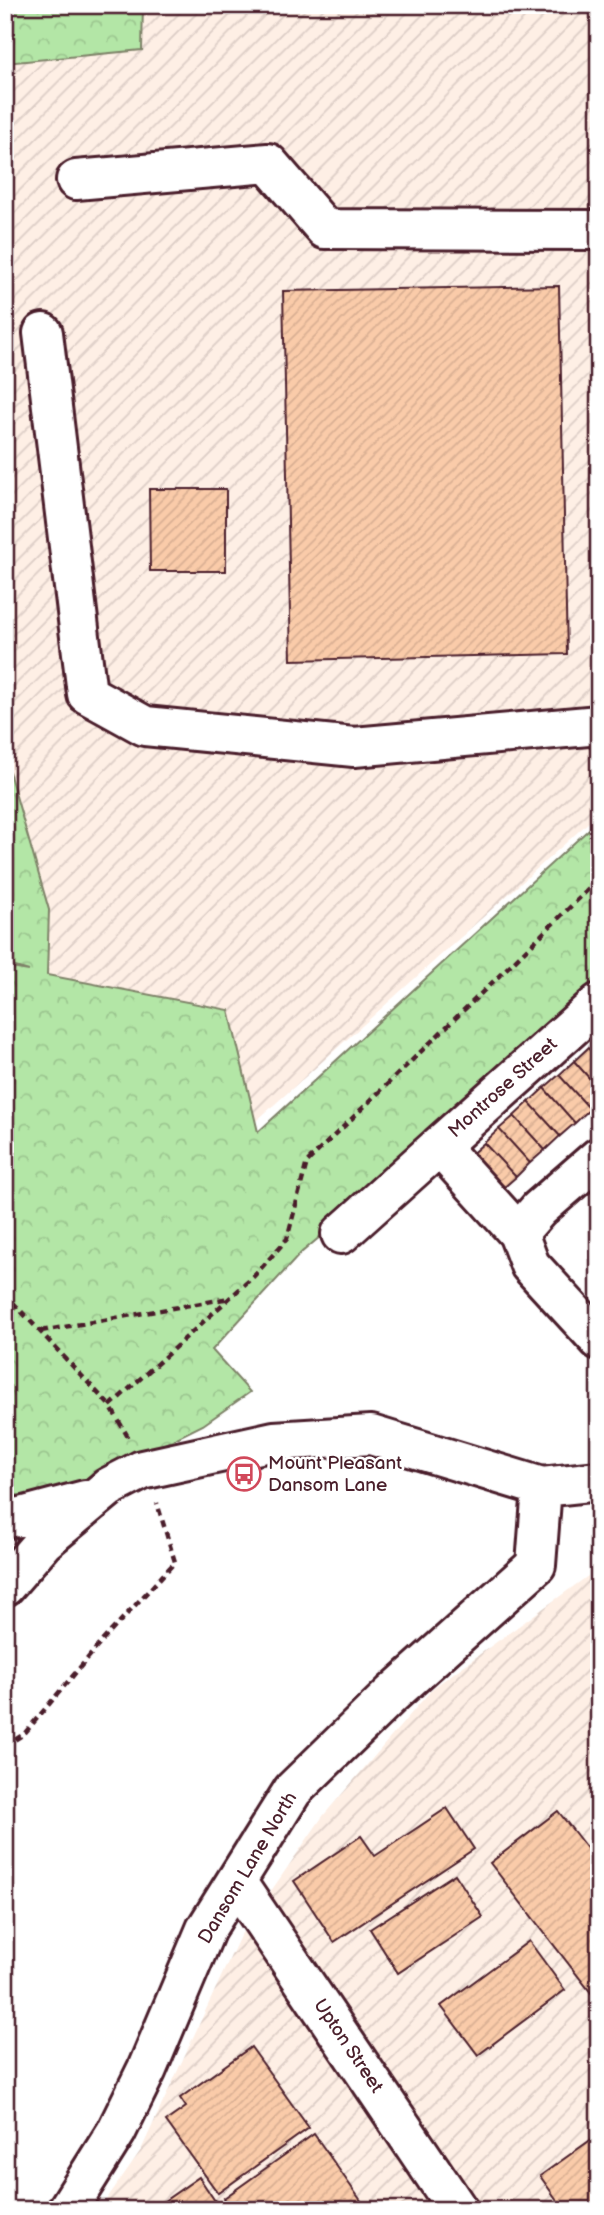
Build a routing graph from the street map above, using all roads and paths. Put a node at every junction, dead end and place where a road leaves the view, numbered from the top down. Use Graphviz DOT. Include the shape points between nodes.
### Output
graph roads {
  1 [pos="76,180"];
  2 [pos="599,230"];
  3 [pos="43,333"];
  4 [pos="599,724"];
  5 [pos="599,879"];
  6 [pos="599,1003"];
  7 [pos="439,1146"];
  8 [pos="599,1157"];
  9 [pos="518,1233"];
  10 [pos="341,1234"];
  11 [pos="5,1294"];
  12 [pos="231,1298"];
  13 [pos="41,1331"];
  14 [pos="599,1340"];
  15 [pos="110,1406"];
  16 [pos="142,1470"];
  17 [pos="599,1481"];
  18 [pos="542,1487"];
  19 [pos="91,1499"];
  20 [pos="5,1518"];
  21 [pos="5,1586"];
  22 [pos="5,1746"];
  23 [pos="237,1883"];
  24 [pos="67,2210"];
  25 [pos="458,2210"];
  1 -- 2 [label="street" via="268,163 325,229"];
  3 -- 4 [label="street" via="87,694 145,726 354,747"];
  5 -- 12 [label="path" via="307,1162 287,1239"];
  6 -- 7 [label="street, Montrose Street"];
  7 -- 9 [label="street, Montrose Street"];
  7 -- 10 [label="street, Montrose Street"];
  8 -- 9 [label="street"];
  9 -- 14 [label="street, Montrose Street" via="530,1265"];
  11 -- 13 [label="path"];
  12 -- 13 [label="path"];
  12 -- 15 [label="path"];
  13 -- 15 [label="path"];
  15 -- 16 [label="path"];
  16 -- 18 [label="street" via="274,1441 371,1435"];
  16 -- 19 [label="street"];
  16 -- 22 [label="path" via="161,1512 175,1562 24,1734"];
  17 -- 18 [label="street"];
  18 -- 23 [label="street, Dansom Lane North" via="536,1564 293,1790"];
  19 -- 20 [label="street"];
  19 -- 21 [label="street" via="43,1542"];
  23 -- 24 [label="street, Dansom Lane North" via="206,1929 121,2121"];
  23 -- 25 [label="street, Upton Street"];
}
